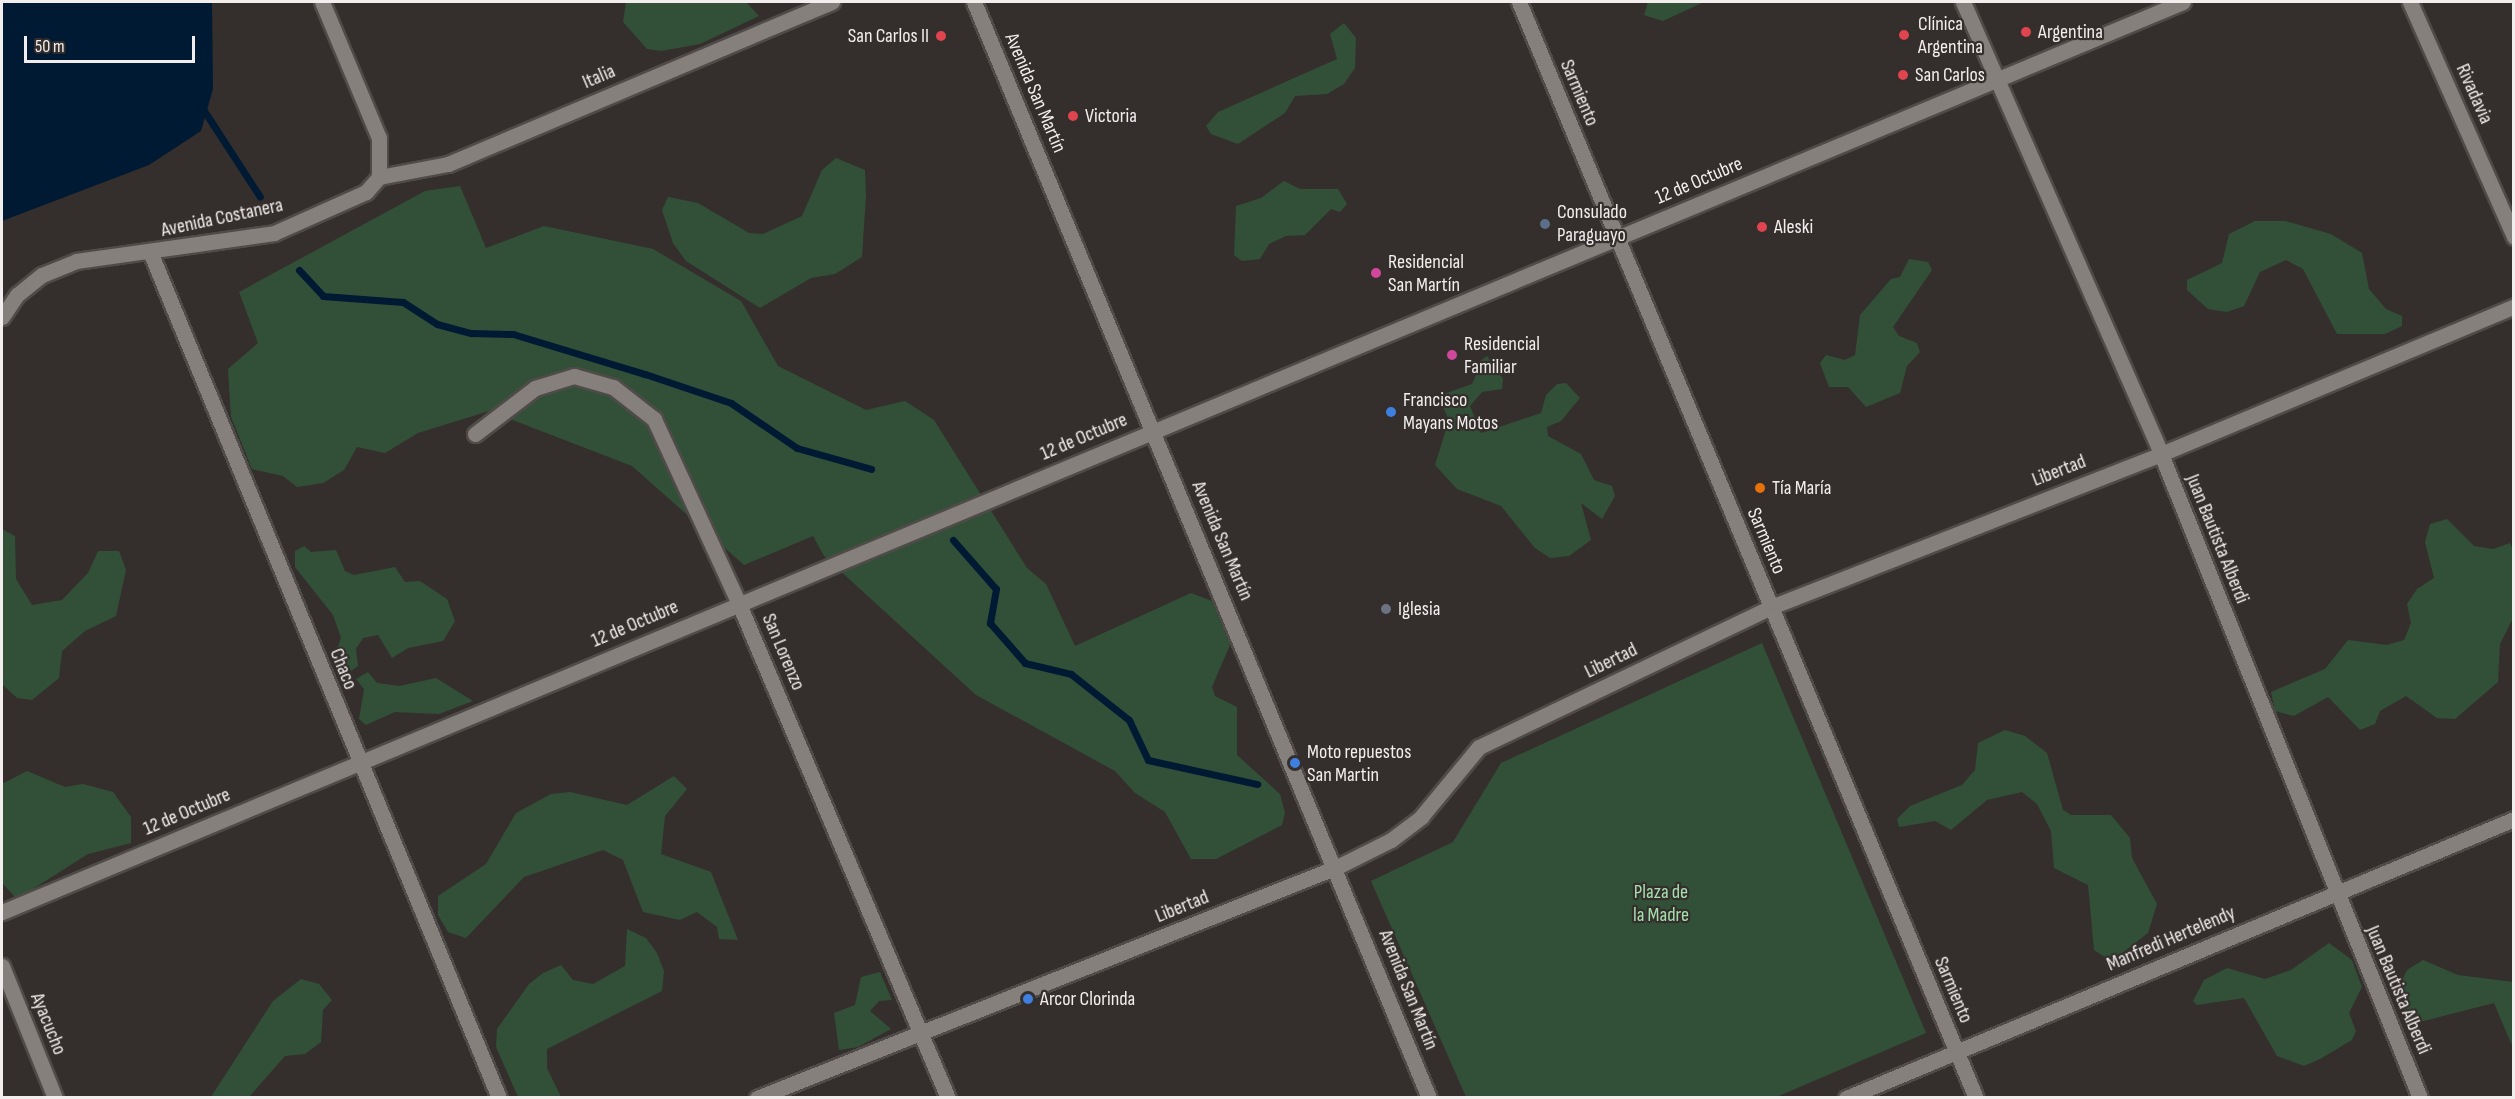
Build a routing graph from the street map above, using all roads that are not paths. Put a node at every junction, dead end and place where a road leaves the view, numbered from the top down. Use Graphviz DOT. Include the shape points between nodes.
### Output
graph roads {
  1 [pos="322,2"];
  2 [pos="832,2"];
  3 [pos="974,2"];
  4 [pos="1519,2"];
  5 [pos="1963,2"];
  6 [pos="2183,2"];
  7 [pos="2410,2"];
  8 [pos="1995,80"];
  9 [pos="379,177"];
  10 [pos="2514,237"];
  11 [pos="1617,238"];
  12 [pos="151,254"];
  13 [pos="2514,306"];
  14 [pos="2,317"];
  15 [pos="1152,431"];
  16 [pos="475,434"];
  17 [pos="2161,454"];
  18 [pos="739,604"];
  19 [pos="1771,607"];
  20 [pos="358,763"];
  21 [pos="2514,819"];
  22 [pos="1337,867"];
  23 [pos="2335,894"];
  24 [pos="2,912"];
  25 [pos="2,966"];
  26 [pos="922,1034"];
  27 [pos="1956,1051"];
  28 [pos="56,1098"];
  29 [pos="499,1098"];
  30 [pos="757,1098"];
  31 [pos="948,1098"];
  32 [pos="1429,1098"];
  33 [pos="1846,1098"];
  34 [pos="1976,1098"];
  35 [pos="2420,1098"];
  1 -- 9 [label="street" via="379,138"];
  2 -- 9 [label="street, Italia" via="448,164"];
  3 -- 15 [label="street, Avenida San Martín"];
  4 -- 11 [label="street, Sarmiento"];
  5 -- 8 [label="street, Juan Bautista Alberdi"];
  6 -- 8 [label="street, 12 de Octubre"];
  7 -- 10 [label="street, Rivadavia"];
  8 -- 11 [label="street, 12 de Octubre"];
  8 -- 17 [label="street, Juan Bautista Alberdi"];
  9 -- 12 [label="street, Avenida Costanera" via="347,204 274,233"];
  11 -- 15 [label="street, 12 de Octubre"];
  11 -- 19 [label="street, Sarmiento"];
  12 -- 14 [label="street, Avenida Costanera" via="104,255 50,272 17,295"];
  12 -- 20 [label="street, Chaco"];
  13 -- 17 [label="street, Libertad"];
  15 -- 18 [label="street, 12 de Octubre"];
  15 -- 22 [label="street, Avenida San Martín"];
  16 -- 18 [label="street, San Lorenzo" via="535,388 562,379 595,380 630,397 654,419"];
  17 -- 19 [label="street, Libertad"];
  17 -- 23 [label="street, Juan Bautista Alberdi"];
  18 -- 20 [label="street, 12 de Octubre"];
  18 -- 26 [label="street, San Lorenzo"];
  19 -- 22 [label="street, Libertad" via="1479,747 1421,817 1391,840"];
  19 -- 27 [label="street, Sarmiento"];
  20 -- 24 [label="street, 12 de Octubre"];
  20 -- 29 [label="street, Chaco"];
  21 -- 23 [label="street, Manfredi Hertelendy"];
  22 -- 26 [label="street, Libertad"];
  22 -- 32 [label="street, Avenida San Martín"];
  23 -- 27 [label="street, Manfredi Hertelendy"];
  23 -- 35 [label="street, Juan Bautista Alberdi"];
  25 -- 28 [label="street, Ayacucho"];
  26 -- 30 [label="street, Libertad"];
  26 -- 31 [label="street, San Lorenzo"];
  27 -- 33 [label="street, Manfredi Hertelendy"];
  27 -- 34 [label="street, Sarmiento"];
}
